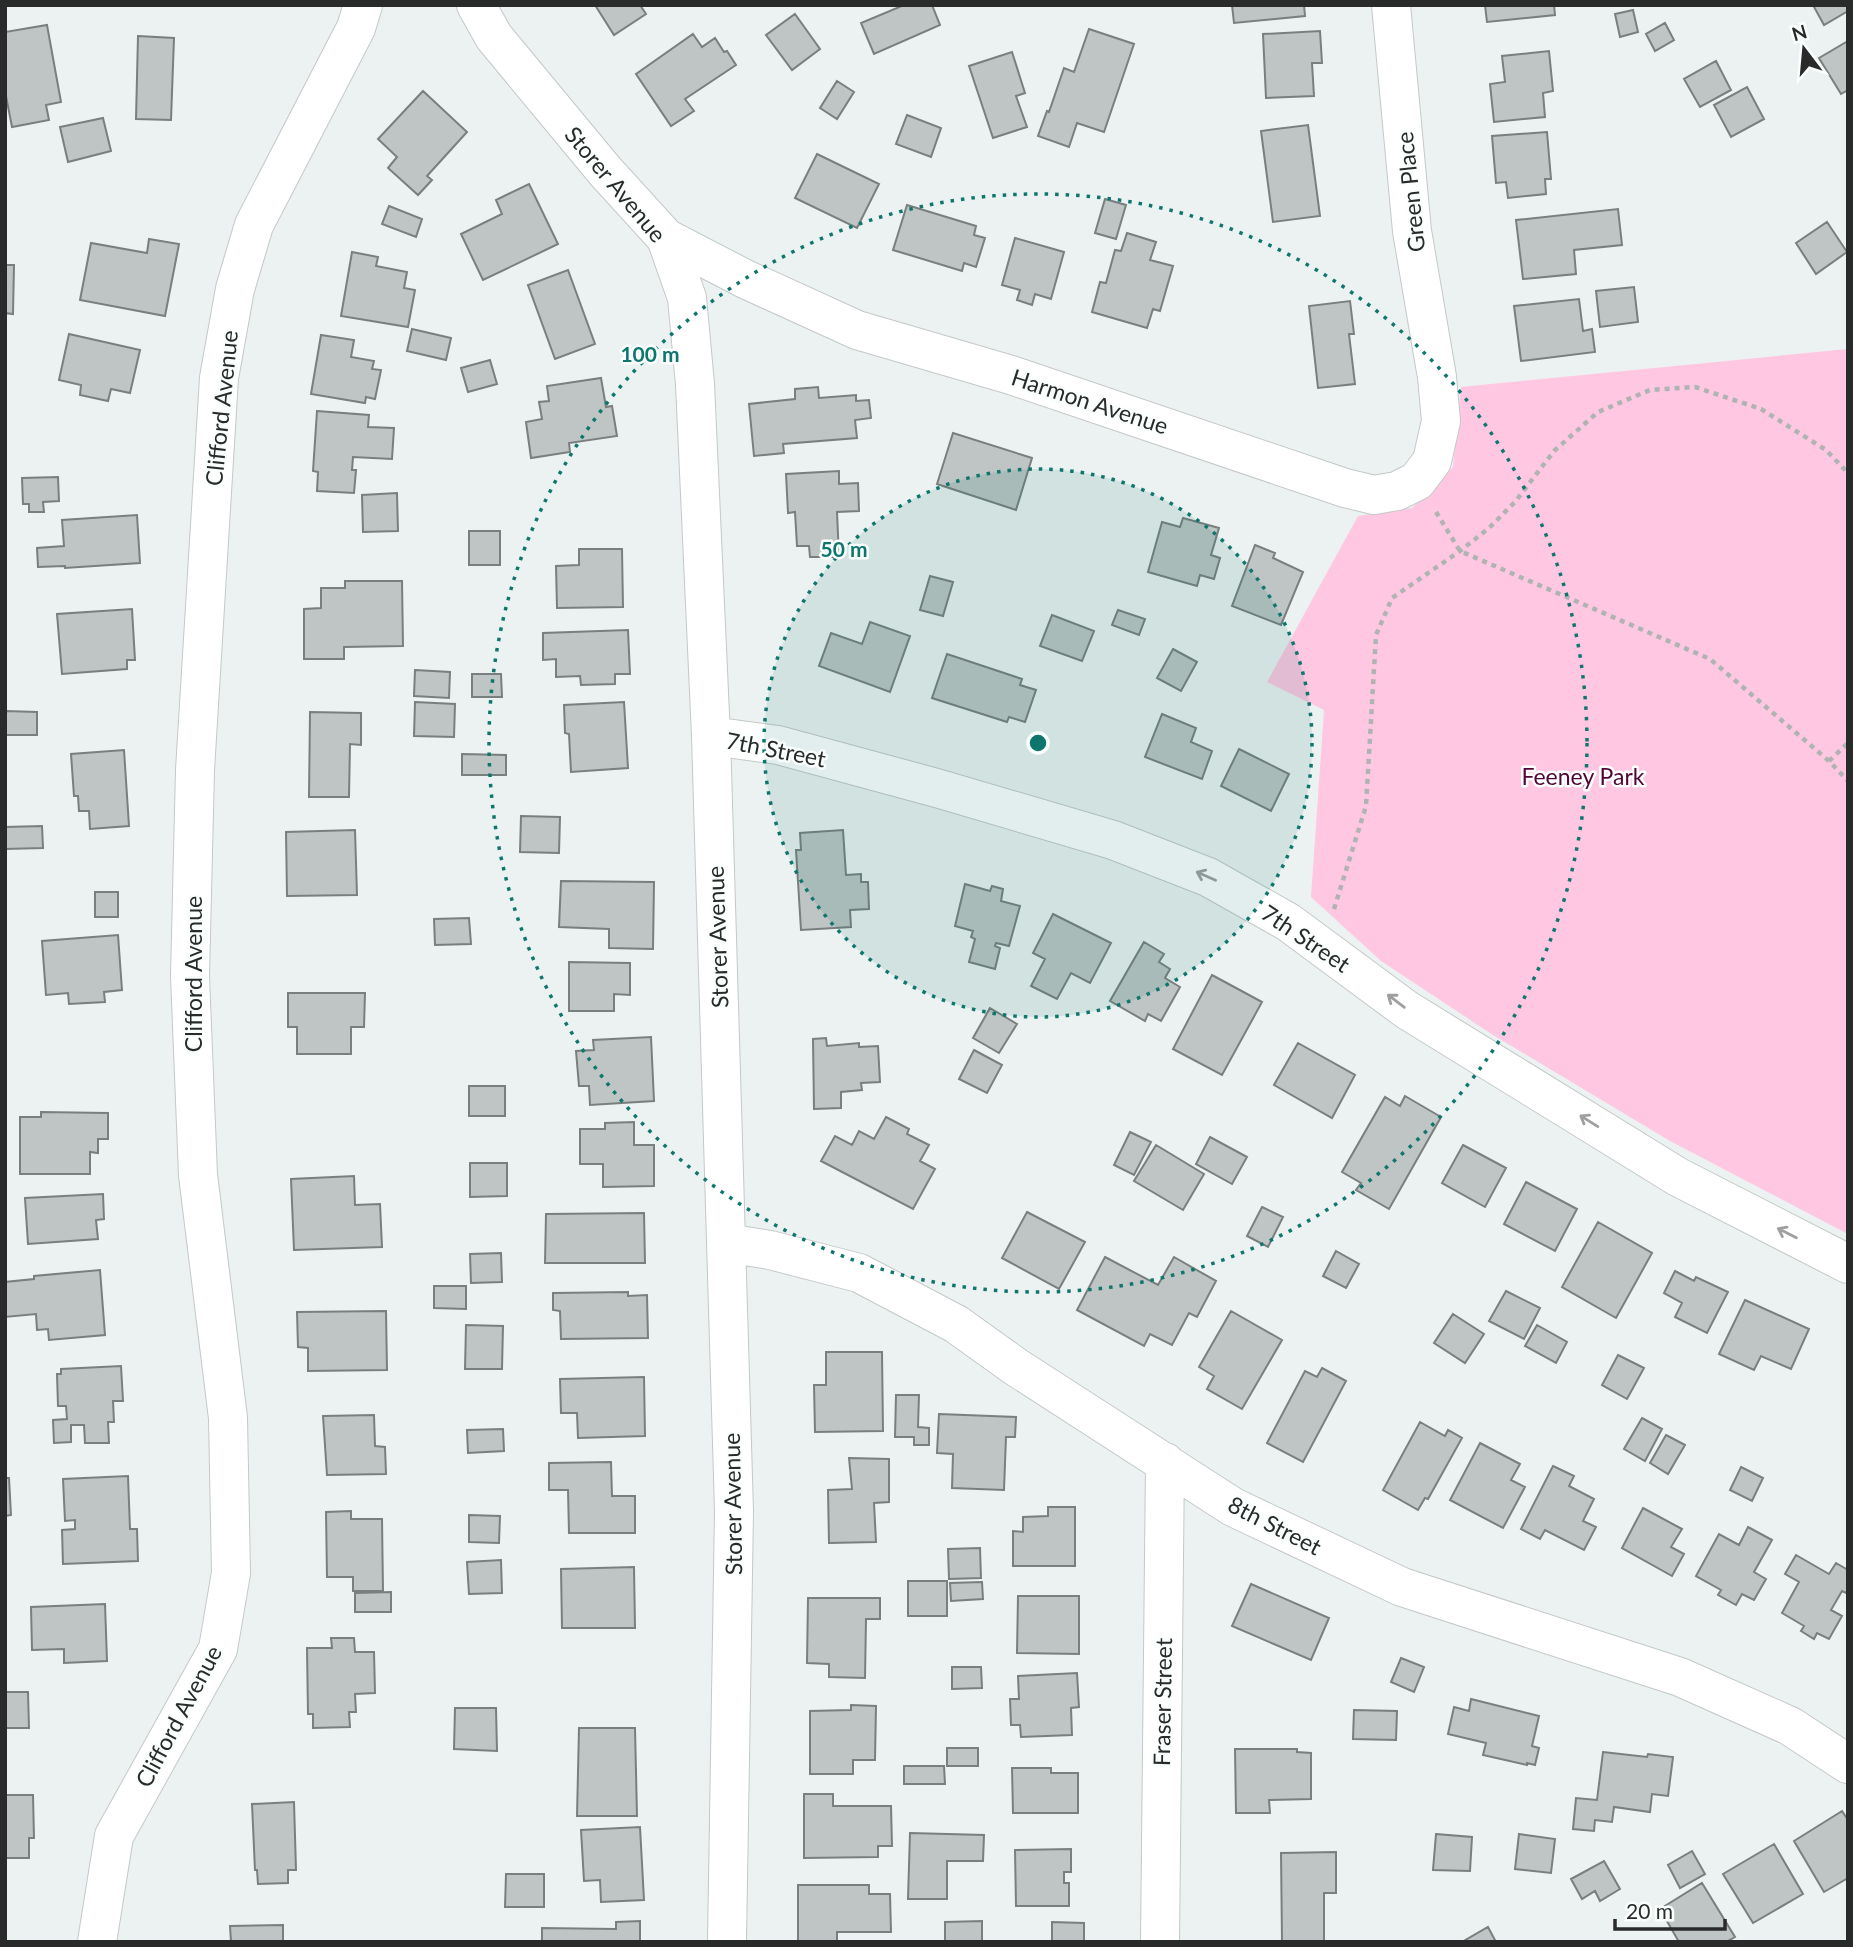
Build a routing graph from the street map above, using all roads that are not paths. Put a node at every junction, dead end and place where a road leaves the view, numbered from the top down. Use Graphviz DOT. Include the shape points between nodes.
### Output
graph roads {
  1 [pos="363,5"];
  2 [pos="476,5"];
  3 [pos="1391,5"];
  4 [pos="666,238"];
  5 [pos="1417,481"];
  6 [pos="711,736"];
  7 [pos="726,1243"];
  8 [pos="1848,1264"];
  9 [pos="1165,1462"];
  10 [pos="1848,1764"];
  11 [pos="97,1942"];
  12 [pos="727,1942"];
  13 [pos="1160,1942"];
  1 -- 11 [label="street, Clifford Avenue" via="356,28 254,225 235,289 219,378 195,770 190,976 198,1175 228,1418 231,1573 218,1649 114,1836"];
  2 -- 4 [label="street, Storer Avenue" via="494,37"];
  3 -- 5 [label="street, Green Place" via="1412,231 1441,421 1433,461"];
  4 -- 5 [label="street, Harmon Avenue" via="857,330 1011,375 1345,488 1374,495"];
  4 -- 6 [label="street, Storer Avenue" via="687,298 695,384"];
  6 -- 7 [label="street, Storer Avenue"];
  8 -- 6 [label="street, 7th Street, one-way" via="1678,1177 1407,1010 1288,922 1209,877 1113,840 940,789 779,745"];
  7 -- 9 [label="street, 8th Street" via="859,1273 956,1324"];
  7 -- 12 [label="street, Storer Avenue" via="734,1511"];
  9 -- 10 [label="street, 8th Street" via="1233,1507 1402,1587 1680,1677 1790,1726"];
  9 -- 13 [label="street, Fraser Street"];
}
